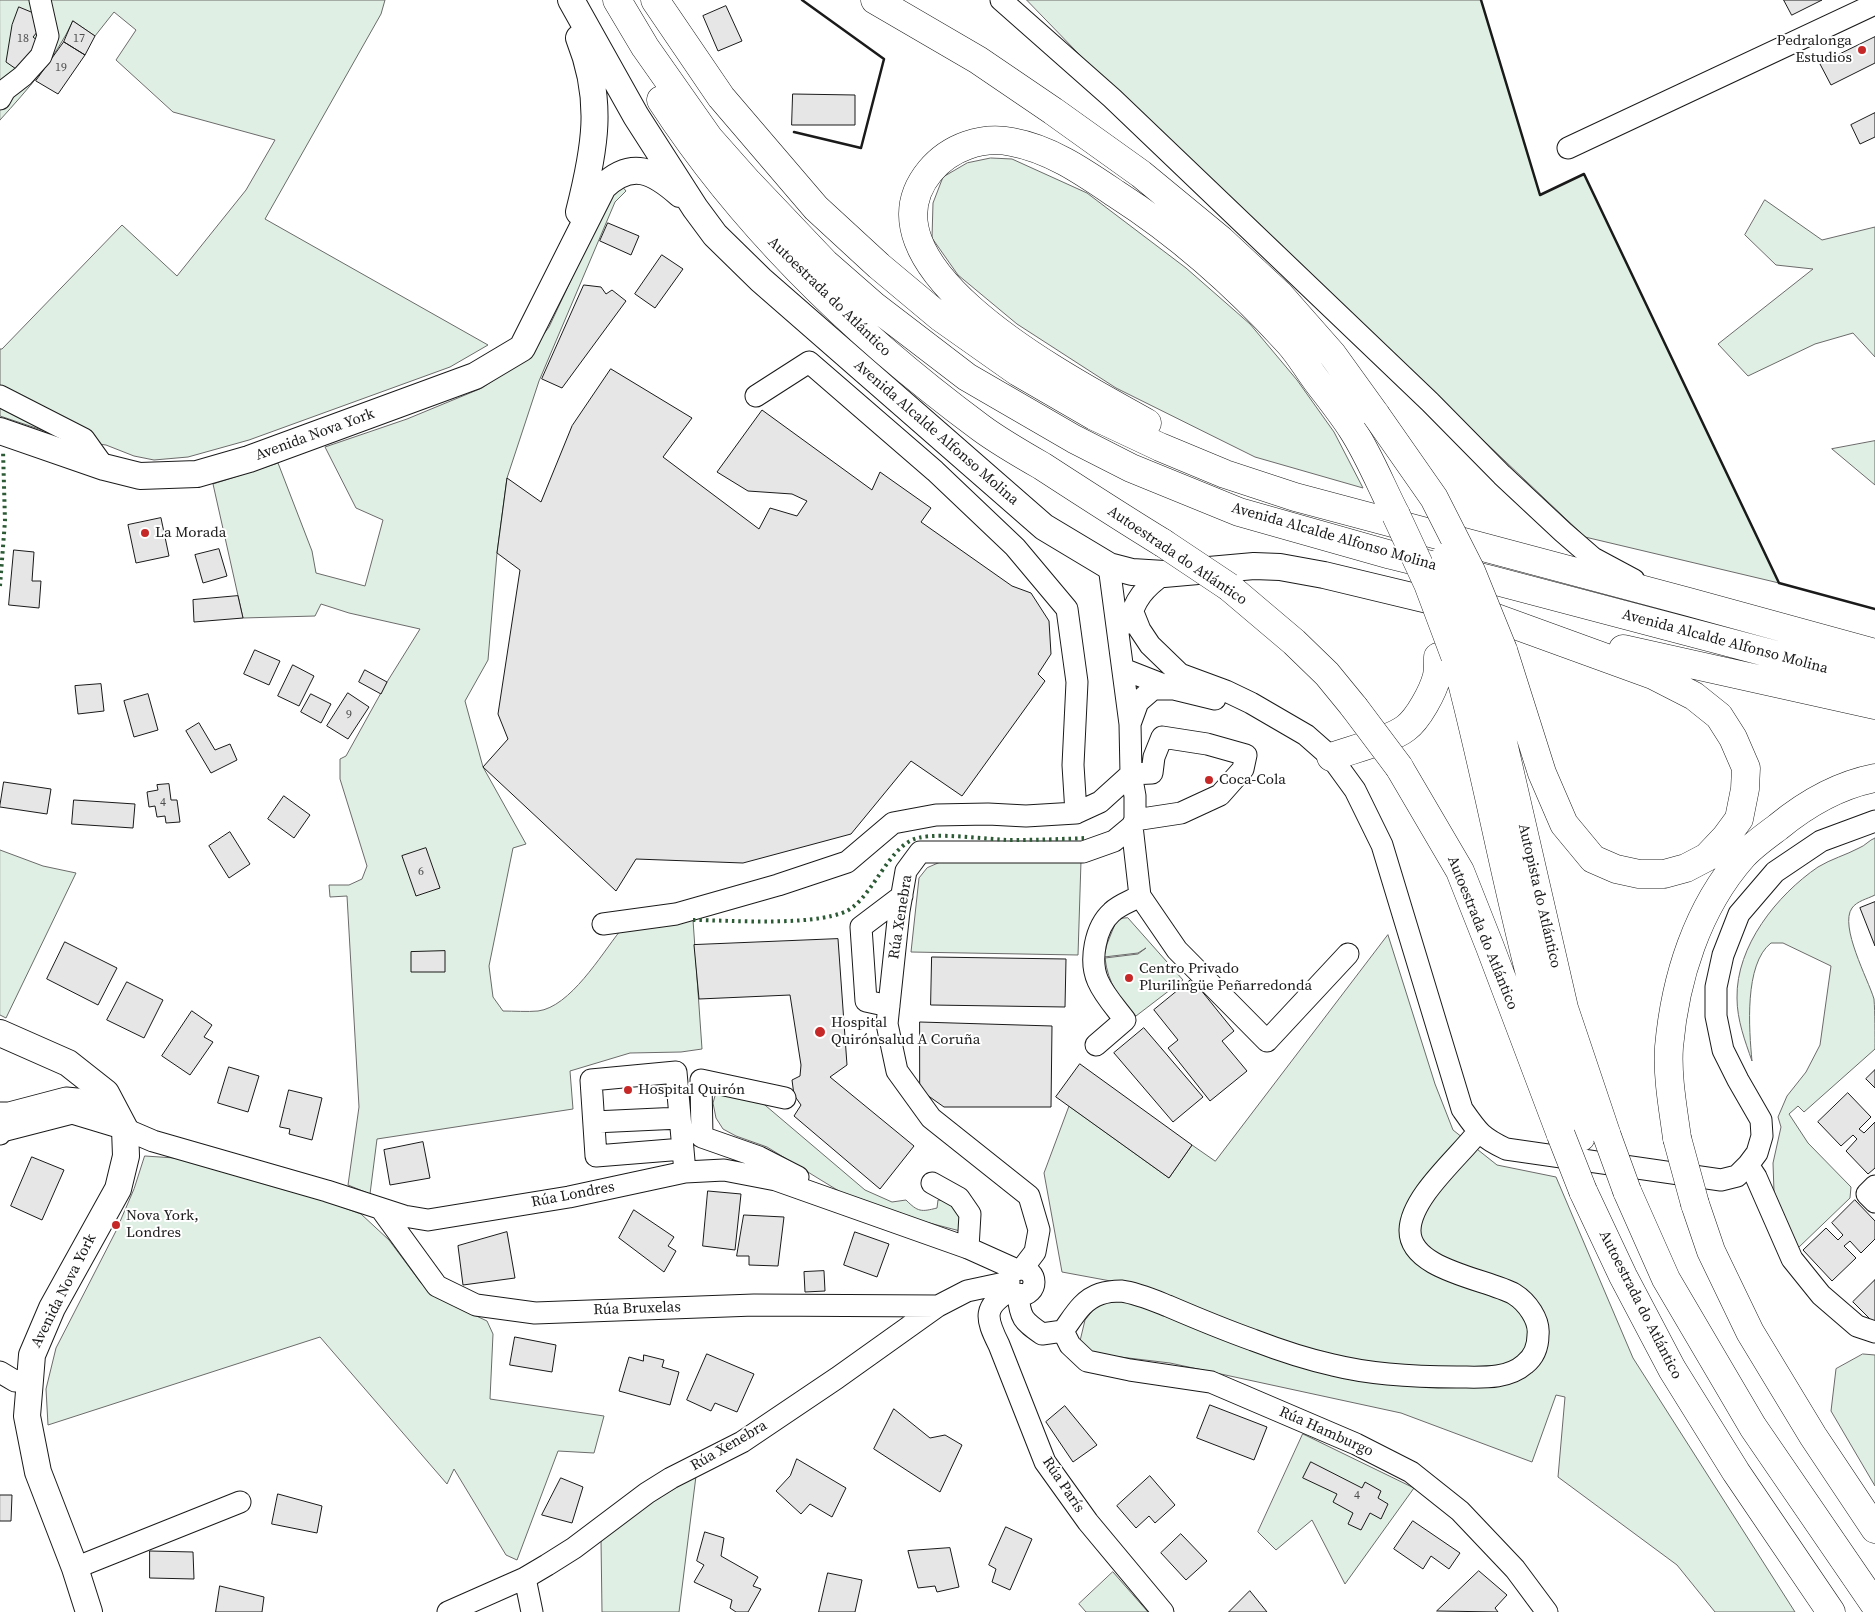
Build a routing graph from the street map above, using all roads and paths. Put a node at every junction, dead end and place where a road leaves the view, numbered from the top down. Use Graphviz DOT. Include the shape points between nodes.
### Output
graph roads {
  1 [pos="40,0"];
  2 [pos="564,0"];
  3 [pos="571,0"];
  4 [pos="600,0"];
  5 [pos="617,0"];
  6 [pos="656,0"];
  7 [pos="875,0"];
  8 [pos="1001,0"];
  9 [pos="1875,4"];
  10 [pos="0,99"];
  11 [pos="1568,148"];
  12 [pos="696,208"];
  13 [pos="568,255"];
  14 [pos="0,396"];
  15 [pos="756,396"];
  16 [pos="1,435"];
  17 [pos="104,467"];
  18 [pos="1225,474"];
  19 [pos="1109,566"];
  20 [pos="1164,574"];
  21 [pos="1665,596"];
  22 [pos="1132,610"];
  23 [pos="1485,614"];
  24 [pos="1875,653"];
  25 [pos="1469,654"];
  26 [pos="1123,669"];
  27 [pos="1875,681"];
  28 [pos="1177,682"];
  29 [pos="1875,705"];
  30 [pos="1130,724"];
  31 [pos="1331,757"];
  32 [pos="1131,774"];
  33 [pos="1875,778"];
  34 [pos="1076,813"];
  35 [pos="1875,820"];
  36 [pos="1134,823"];
  37 [pos="902,896"];
  38 [pos="1140,896"];
  39 [pos="603,924"];
  40 [pos="1348,954"];
  41 [pos="889,1006"];
  42 [pos="0,1033"];
  43 [pos="1096,1045"];
  44 [pos="785,1098"];
  45 [pos="0,1113"];
  46 [pos="680,1118"];
  47 [pos="119,1119"];
  48 [pos="594,1122"];
  49 [pos="1478,1132"];
  50 [pos="0,1134"];
  51 [pos="1583,1136"];
  52 [pos="683,1149"];
  53 [pos="1748,1165"];
  54 [pos="685,1172"];
  55 [pos="932,1183"];
  56 [pos="1875,1186"];
  57 [pos="800,1188"];
  58 [pos="1875,1202"];
  59 [pos="382,1209"];
  60 [pos="968,1248"];
  61 [pos="1015,1281"];
  62 [pos="938,1306"];
  63 [pos="1063,1331"];
  64 [pos="1875,1332"];
  65 [pos="0,1372"];
  66 [pos="30,1380"];
  67 [pos="240,1502"];
  68 [pos="1875,1529"];
  69 [pos="75,1568"];
  70 [pos="525,1578"];
  71 [pos="1875,1605"];
  72 [pos="89,1612"];
  73 [pos="448,1612"];
  74 [pos="532,1612"];
  75 [pos="1163,1612"];
  76 [pos="1547,1612"];
  77 [pos="1831,1612"];
  1 -- 10 [label="street" via="48,36 41,56 5,90"];
  2 -- 13 [label="main road" via="587,59 595,97 595,137"];
  3 -- 12 [label="main road, Avenida Alcalde Alfonso Molina" via="636,116"];
  4 -- 51 [label="highway, Autoestrada do Atlántico, bridge" via="682,132 760,230 854,325 983,429 1229,587 1326,674 1399,767 1460,871 1490,947"];
  5 -- 27 [label="highway, Avenida Alcalde Alfonso Molina" via="645,47 710,138 826,263 873,305 967,377 1074,439 1131,468 1239,512 1390,555"];
  6 -- 18 [label="highway, Avenida Alcalde Alfonso Molina" via="721,97 816,208 940,318 1018,372 1094,416"];
  7 -- 25 [label="highway, bridge" via="978,60 1141,174 1221,240 1280,295 1332,354 1376,416 1452,570"];
  8 -- 21 [label="street" via="1112,98 1568,536 1593,558"];
  9 -- 11 [label="street"];
  12 -- 13 [label="main road" via="652,173 633,170 622,173 603,187"];
  12 -- 19 [label="main road, Avenida Alcalde Alfonso Molina" via="715,235 761,280 1044,527"];
  13 -- 17 [label="main road, Avenida Nova York" via="522,348 476,376 249,459 197,474 140,476"];
  14 -- 17 [label="street" via="84,439"];
  15 -- 34 [label="street" via="809,362 935,471 1015,547 1067,610 1077,682 1073,765"];
  16 -- 17 [label="main road, Avenida Nova York"];
  18 -- 21 [label="highway, Avenida Alcalde Alfonso Molina" via="1372,519"];
  18 -- 25 [label="highway, bridge" via="1163,432 1028,353 953,292 922,251 914,228 917,192 940,160 957,149 984,140 1014,142 1048,153 1152,217 1221,275 1290,345 1353,431 1428,584"];
  19 -- 20 [label="main road, Avenida Alcalde Alfonso Molina" via="1132,572"];
  19 -- 26 [label="street"];
  20 -- 22 [label="street" via="1142,592"];
  20 -- 23 [label="main road, Avenida Alcalde Alfonso Molina" via="1254,566 1280,567"];
  21 -- 24 [label="highway, Avenida Alcalde Alfonso Molina"];
  22 -- 26 [label="street"];
  22 -- 28 [label="street" via="1140,630"];
  23 -- 25 [label="highway" via="1653,675 1694,696 1718,716 1733,738 1746,768 1739,819 1707,857 1686,868 1664,874 1639,874 1593,859 1564,824 1542,773"];
  23 -- 29 [label="highway" via="1634,652"];
  25 -- 31 [label="highway" via="1437,676 1417,717 1406,728"];
  25 -- 51 [label="highway, Autopista do Atlántico" via="1493,699 1564,1008"];
  26 -- 28 [label="street"];
  26 -- 30 [label="street"];
  28 -- 30 [label="street" via="1154,689 1138,702"];
  28 -- 31 [label="street" via="1220,701 1277,718 1306,735"];
  30 -- 32 [label="street"];
  31 -- 49 [label="street" via="1354,790 1382,845 1462,1109"];
  32 -- 34 [label="street" via="1100,802"];
  32 -- 36 [label="street" via="1135,796"];
  32 -- 36 [label="street" via="1152,773 1162,737 1207,744 1246,755 1243,769 1220,795 1180,813"];
  33 -- 68 [label="highway, bridge" via="1827,794 1794,814 1744,856 1718,890 1698,924 1685,964 1669,1048 1670,1089 1677,1138 1711,1251 1750,1332 1813,1436"];
  34 -- 39 [label="street" via="1026,816 936,814 893,823 848,862 676,914"];
  35 -- 53 [label="street" via="1821,841 1775,872 1739,914 1723,955 1716,987 1716,1016 1723,1050 1761,1120 1762,1136 1757,1153"];
  36 -- 37 [label="street, Rúa Xenebra" via="1114,841 1083,852 920,852 906,871"];
  36 -- 38 [label="street"];
  37 -- 41 [label="street, Rúa Xenebra"];
  37 -- 41 [label="street" via="860,927 866,1001"];
  38 -- 40 [label="street" via="1177,950 1267,1041"];
  38 -- 43 [label="street" via="1112,912 1096,940 1093,961 1098,981 1125,1020"];
  41 -- 61 [label="street, Rúa Xenebra" via="887,1024 897,1071 931,1118 1029,1196 1039,1230 1035,1252"];
  42 -- 47 [label="main road" via="68,1063 106,1093"];
  44 -- 57 [label="street" via="701,1080 702,1137 760,1157 798,1176"];
  45 -- 47 [label="street" via="8,1114 66,1098 77,1099"];
  46 -- 48 [label="street"];
  46 -- 48 [label="street" via="676,1072 590,1080"];
  46 -- 52 [label="street"];
  47 -- 50 [label="street" via="72,1114"];
  47 -- 59 [label="street, Rúa Londres" via="153,1141"];
  47 -- 66 [label="main road, Avenida Nova York" via="126,1156 118,1189 52,1308 32,1355"];
  48 -- 52 [label="street" via="596,1156"];
  49 -- 53 [label="street" via="1506,1149 1721,1180 1737,1176"];
  49 -- 63 [label="street" via="1425,1194 1414,1211 1410,1230 1413,1242 1424,1257 1440,1267 1515,1295 1531,1310 1539,1328 1538,1348 1526,1364 1508,1374 1440,1377 1387,1374 1333,1365 1254,1340 1140,1295 1119,1291 1101,1293 1084,1301"];
  51 -- 71 [label="highway, Autoestrada do Atlántico, bridge" via="1627,1191 1666,1279 1753,1428"];
  51 -- 77 [label="highway, Autoestrada do Atlántico, bridge" via="1592,1192 1623,1276 1672,1369 1736,1472"];
  52 -- 54 [label="street"];
  53 -- 64 [label="street" via="1792,1258 1820,1295 1857,1326"];
  54 -- 57 [label="street, Rúa Londres" via="724,1170"];
  54 -- 59 [label="street, Rúa Londres" via="569,1197 428,1220"];
  55 -- 60 [label="street" via="959,1198 970,1214"];
  56 -- 58 [label="street" via="1867,1194"];
  57 -- 60 [label="street, Rúa Londres"];
  59 -- 62 [label="street, Rúa Bruxelas" via="437,1286 476,1305 535,1313 754,1305"];
  60 -- 61 [label="street, Rúa Londres"];
  61 -- 62 [label="street, Rúa Xenebra" via="967,1291"];
  61 -- 63 [label="street" via="1019,1309 1025,1322 1042,1334"];
  61 -- 75 [label="street, Rúa París" via="995,1299 989,1312 991,1329 1045,1462 1088,1522"];
  62 -- 70 [label="street, Rúa Xenebra" via="742,1442 647,1493 574,1548"];
  63 -- 76 [label="street, Rúa Hamburgo" via="1070,1345 1086,1361 1211,1382 1356,1444 1411,1472 1460,1511 1515,1569"];
  65 -- 66 [label="street" via="15,1381"];
  66 -- 69 [label="main road, Avenida Nova York" via="27,1416 38,1472"];
  67 -- 69 [label="street"];
  69 -- 72 [label="main road, Avenida Nova York"];
  70 -- 73 [label="street, Rúa Xenebra"];
  70 -- 74 [label="street"];
}
